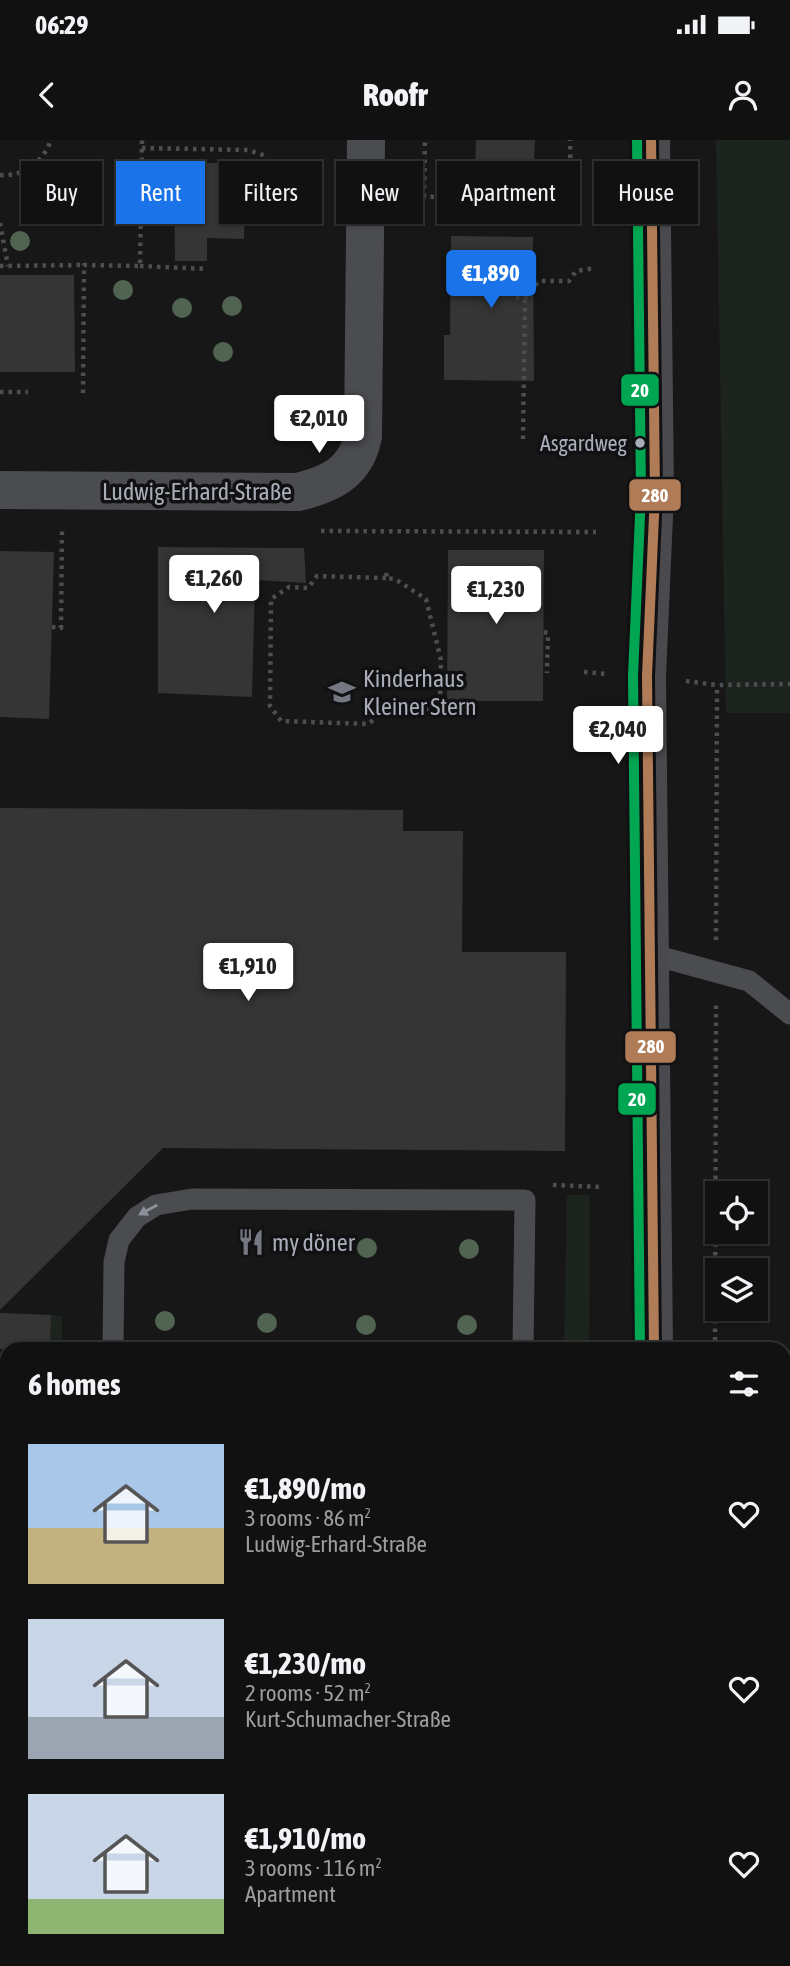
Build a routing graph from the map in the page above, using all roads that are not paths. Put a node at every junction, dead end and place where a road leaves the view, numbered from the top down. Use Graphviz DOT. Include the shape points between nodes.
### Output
graph roads {
  1 [pos="366,140"];
  2 [pos="651,140"];
  3 [pos="0,490"];
  4 [pos="650,954"];
  5 [pos="790,1014"];
  6 [pos="113,1342"];
  7 [pos="523,1342"];
  8 [pos="654,1342"];
  1 -- 3 [label="street, Ludwig-Erhard-Straße" via="363,436 355,462 335,480 298,492"];
  2 -- 4 [label="main road" via="655,446 647,676"];
  4 -- 5 [label="lane" via="749,981"];
  4 -- 8 [label="main road"];
  7 -- 6 [label="lane, one-way" via="525,1200 214,1199 156,1205 123,1231 114,1262"];
}
